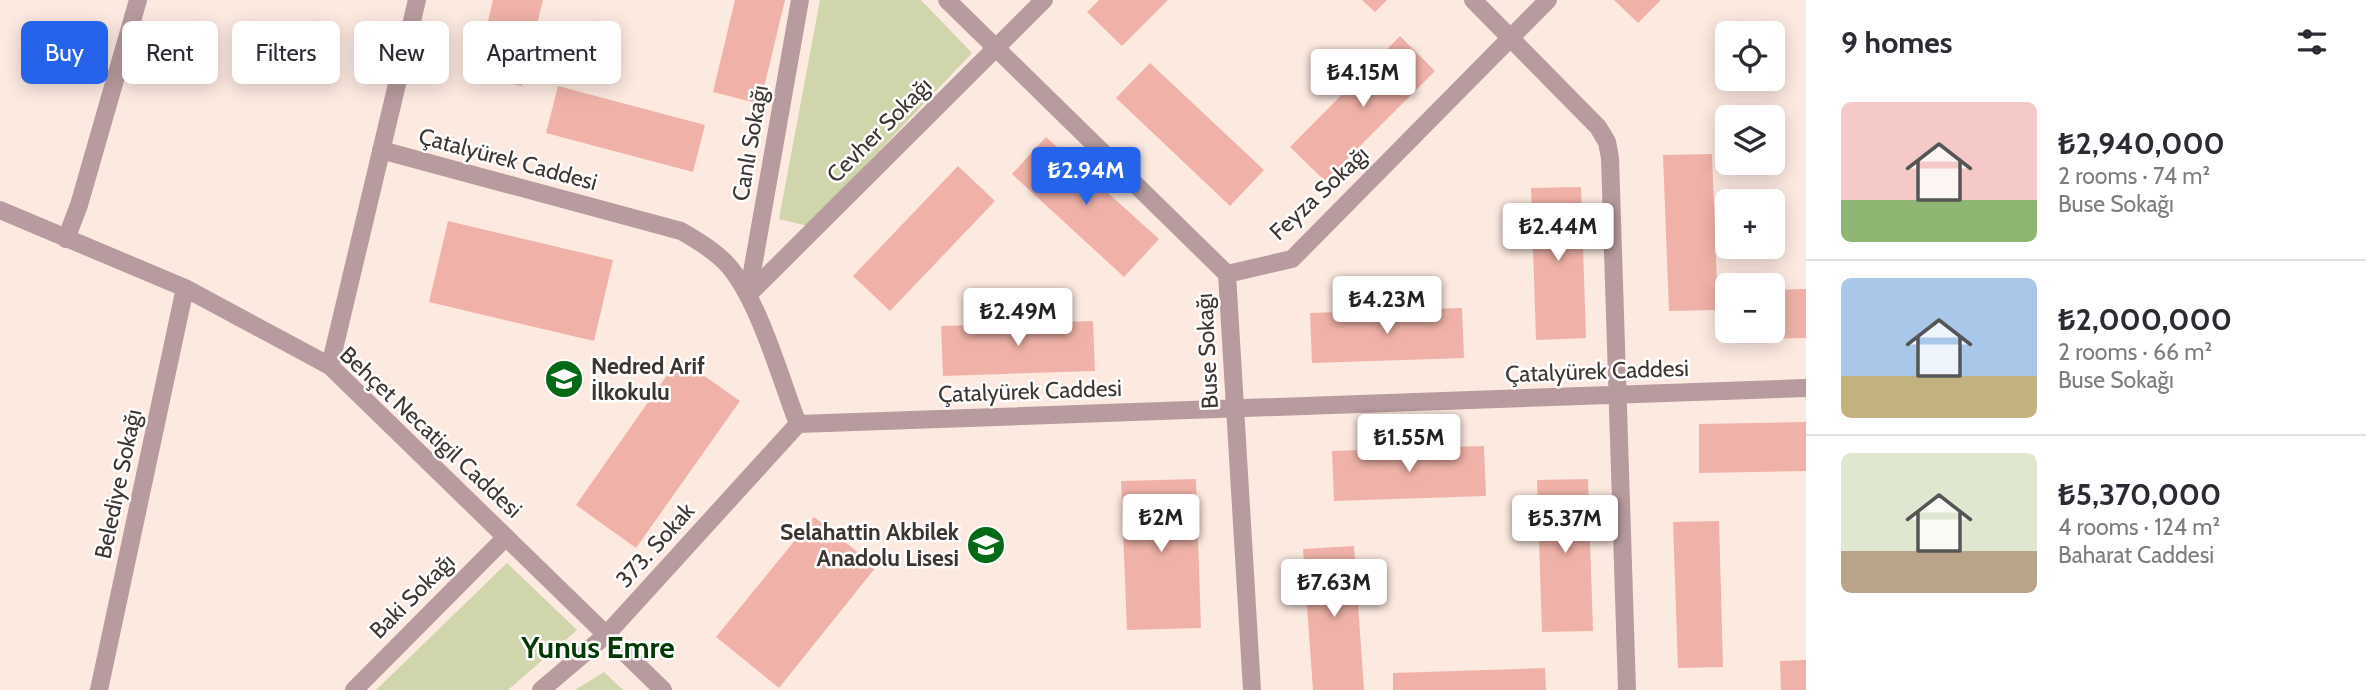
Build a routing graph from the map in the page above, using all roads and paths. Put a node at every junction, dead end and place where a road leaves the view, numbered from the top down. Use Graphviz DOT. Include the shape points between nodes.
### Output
graph roads {
  1 [pos="138,0"];
  2 [pos="417,0"];
  3 [pos="800,0"];
  4 [pos="947,0"];
  5 [pos="1044,0"];
  6 [pos="1473,0"];
  7 [pos="1548,0"];
  8 [pos="1511,38"];
  9 [pos="996,48"];
  10 [pos="381,150"];
  11 [pos="0,210"];
  12 [pos="0,225"];
  13 [pos="58,235"];
  14 [pos="1227,274"];
  15 [pos="185,288"];
  16 [pos="748,295"];
  17 [pos="330,366"];
  18 [pos="1806,388"];
  19 [pos="1618,395"];
  20 [pos="1235,408"];
  21 [pos="798,424"];
  22 [pos="506,537"];
  23 [pos="606,635"];
  24 [pos="99,690"];
  25 [pos="354,690"];
  26 [pos="541,690"];
  27 [pos="663,690"];
  28 [pos="1252,690"];
  29 [pos="1627,690"];
  1 -- 13 [label="street" via="79,205"];
  2 -- 10 [label="street"];
  3 -- 16 [label="street, Canlı Sokağı"];
  4 -- 9 [label="street, Buse Sokağı"];
  5 -- 9 [label="street, Cevher Sokağı"];
  6 -- 8 [label="street"];
  7 -- 8 [label="street, Feyza Sokağı"];
  8 -- 14 [label="street, Feyza Sokağı" via="1292,259"];
  8 -- 19 [label="street" via="1598,127 1607,142"];
  9 -- 14 [label="street, Buse Sokağı"];
  9 -- 16 [label="street, Cevher Sokağı"];
  10 -- 16 [label="street, Çatalyürek Caddesi" via="681,231 726,263"];
  10 -- 17 [label="street"];
  11 -- 13 [label="street, Behçet Necatigil Caddesi"];
  12 -- 13 [label="street, Behçet Necatigil Caddesi"];
  13 -- 15 [label="street, Behçet Necatigil Caddesi"];
  14 -- 20 [label="street, Buse Sokağı"];
  15 -- 17 [label="street, Behçet Necatigil Caddesi"];
  15 -- 24 [label="street, Belediye Sokağı"];
  16 -- 21 [label="street, Çatalyürek Caddesi"];
  17 -- 22 [label="street, Behçet Necatigil Caddesi"];
  18 -- 19 [label="street, Çatalyürek Caddesi"];
  19 -- 20 [label="street, Çatalyürek Caddesi"];
  19 -- 29 [label="street"];
  20 -- 21 [label="street, Çatalyürek Caddesi"];
  20 -- 28 [label="street, Buse Sokağı"];
  21 -- 23 [label="street, 373. Sokak"];
  22 -- 23 [label="street, Behçet Necatigil Caddesi"];
  22 -- 25 [label="street, Baki Sokağı"];
  23 -- 26 [label="street, 373. Sokak"];
  23 -- 27 [label="street, Behçet Necatigil Caddesi"];
}
